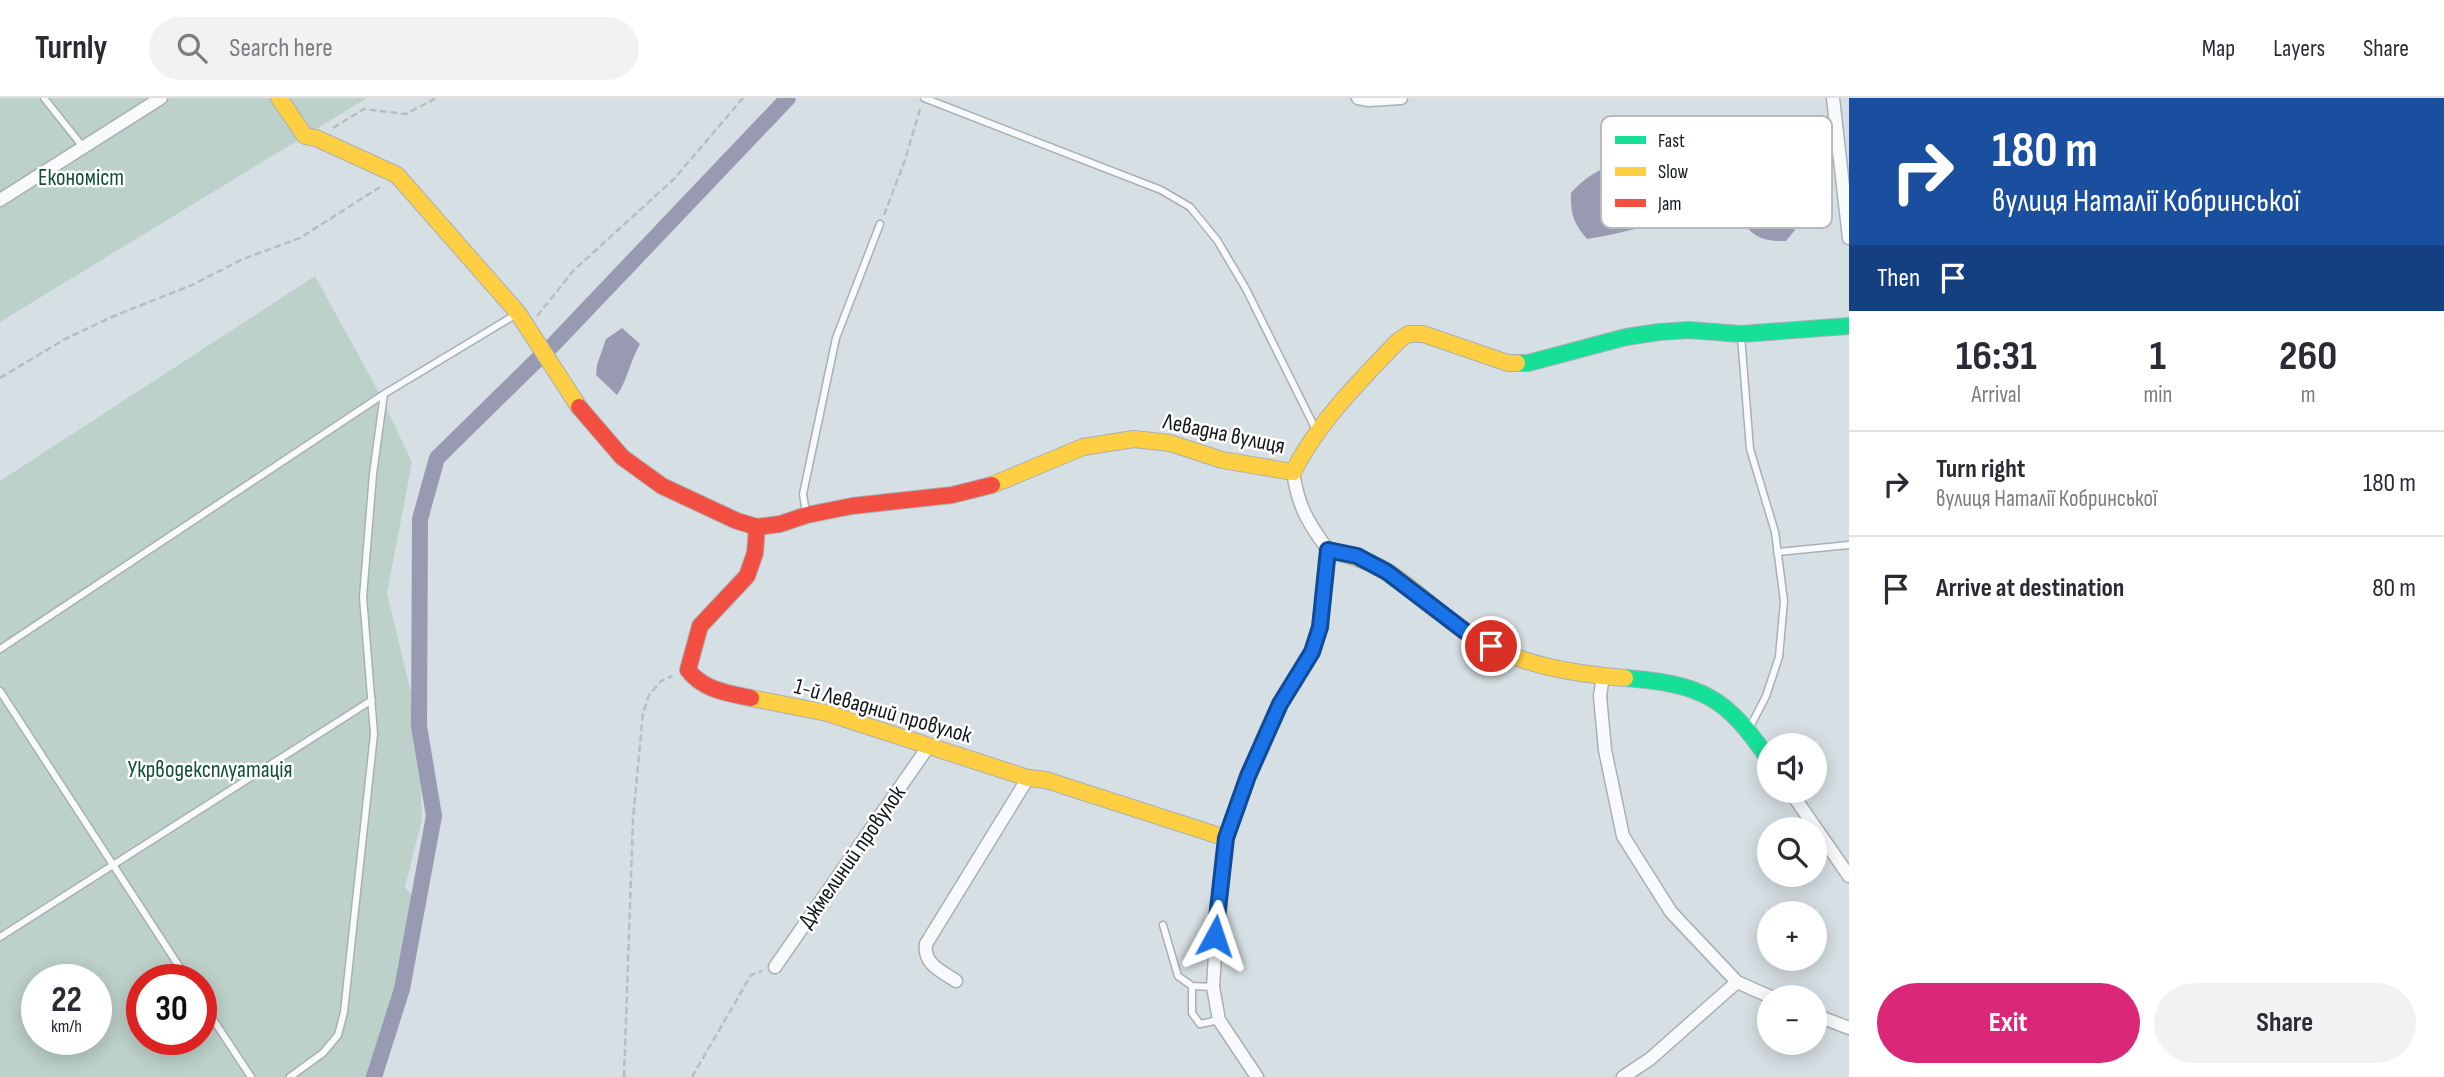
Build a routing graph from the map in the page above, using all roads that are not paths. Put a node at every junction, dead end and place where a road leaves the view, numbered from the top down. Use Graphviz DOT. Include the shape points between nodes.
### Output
graph roads {
  1 [pos="44,98"];
  2 [pos="161,98"];
  3 [pos="279,98"];
  4 [pos="1359,98"];
  5 [pos="1401,98"];
  6 [pos="1833,98"];
  7 [pos="924,99"];
  8 [pos="83,147"];
  9 [pos="0,200"];
  10 [pos="880,224"];
  11 [pos="1849,238"];
  12 [pos="523,320"];
  13 [pos="1849,326"];
  14 [pos="1741,334"];
  15 [pos="384,394"];
  16 [pos="1317,432"];
  17 [pos="1293,472"];
  18 [pos="807,515"];
  19 [pos="757,527"];
  20 [pos="1849,545"];
  21 [pos="1328,550"];
  22 [pos="1777,552"];
  23 [pos="0,649"];
  24 [pos="1603,676"];
  25 [pos="0,691"];
  26 [pos="372,701"];
  27 [pos="1749,730"];
  28 [pos="1757,742"];
  29 [pos="928,747"];
  30 [pos="1028,778"];
  31 [pos="1798,803"];
  32 [pos="1226,838"];
  33 [pos="113,865"];
  34 [pos="1849,876"];
  35 [pos="1163,925"];
  36 [pos="0,937"];
  37 [pos="178,964"];
  38 [pos="775,967"];
  39 [pos="956,981"];
  40 [pos="1737,982"];
  41 [pos="1192,986"];
  42 [pos="1213,987"];
  43 [pos="1757,991"];
  44 [pos="1219,1020"];
  45 [pos="1827,1020"];
  46 [pos="217,1025"];
  47 [pos="1849,1028"];
  48 [pos="251,1077"];
  49 [pos="290,1077"];
  50 [pos="1257,1077"];
  51 [pos="1623,1077"];
  1 -- 8 [label="lane"];
  2 -- 8 [label="street"];
  3 -- 12 [label="street" via="305,136 397,175"];
  4 -- 5 [label="street"];
  6 -- 11 [label="street"];
  7 -- 16 [label="lane" via="1161,190 1190,207 1217,240 1246,289"];
  8 -- 9 [label="street"];
  10 -- 18 [label="lane" via="836,338 803,494"];
  12 -- 15 [label="lane"];
  12 -- 19 [label="street" via="573,400 622,457 663,486"];
  13 -- 14 [label="street, Левадна вулиця"];
  14 -- 16 [label="street, Левадна вулиця" via="1659,331 1528,363 1508,363 1423,334 1408,334"];
  14 -- 22 [label="lane" via="1751,449"];
  15 -- 23 [label="lane"];
  15 -- 26 [label="lane" via="363,597"];
  16 -- 17 [label="street, Левадна вулиця"];
  17 -- 18 [label="street, Левадна вулиця" via="1134,439 1083,447 999,483 952,495"];
  17 -- 21 [label="street" via="1306,519"];
  18 -- 19 [label="street, Левадна вулиця"];
  19 -- 29 [label="street, 1-й Левадний провулок" via="747,576 700,626 688,670 696,681 721,692 827,713"];
  20 -- 22 [label="lane"];
  21 -- 24 [label="street" via="1357,556 1387,572 1475,639 1506,654"];
  21 -- 32 [label="street" via="1320,627 1312,652 1280,704"];
  22 -- 27 [label="lane" via="1784,601 1779,657"];
  24 -- 27 [label="street" via="1656,680 1708,695"];
  24 -- 40 [label="street" via="1600,696 1605,750 1623,836 1671,912"];
  25 -- 33 [label="lane"];
  26 -- 33 [label="lane"];
  26 -- 49 [label="lane" via="374,734 344,1012 338,1035 323,1054"];
  27 -- 28 [label="street"];
  29 -- 30 [label="street, 1-й Левадний провулок"];
  29 -- 38 [label="street, Джмелиний провулок"];
  30 -- 32 [label="street, 1-й Левадний провулок"];
  30 -- 39 [label="street" via="926,944 930,964"];
  31 -- 34 [label="street"];
  32 -- 42 [label="street"];
  33 -- 36 [label="lane"];
  33 -- 37 [label="lane"];
  35 -- 41 [label="lane" via="1178,976"];
  40 -- 43 [label="street"];
  40 -- 51 [label="street"];
  41 -- 42 [label="lane"];
  41 -- 44 [label="lane" via="1192,1013 1200,1024"];
  42 -- 44 [label="street"];
  44 -- 50 [label="street"];
  45 -- 47 [label="street"];
  46 -- 48 [label="lane"];
}
